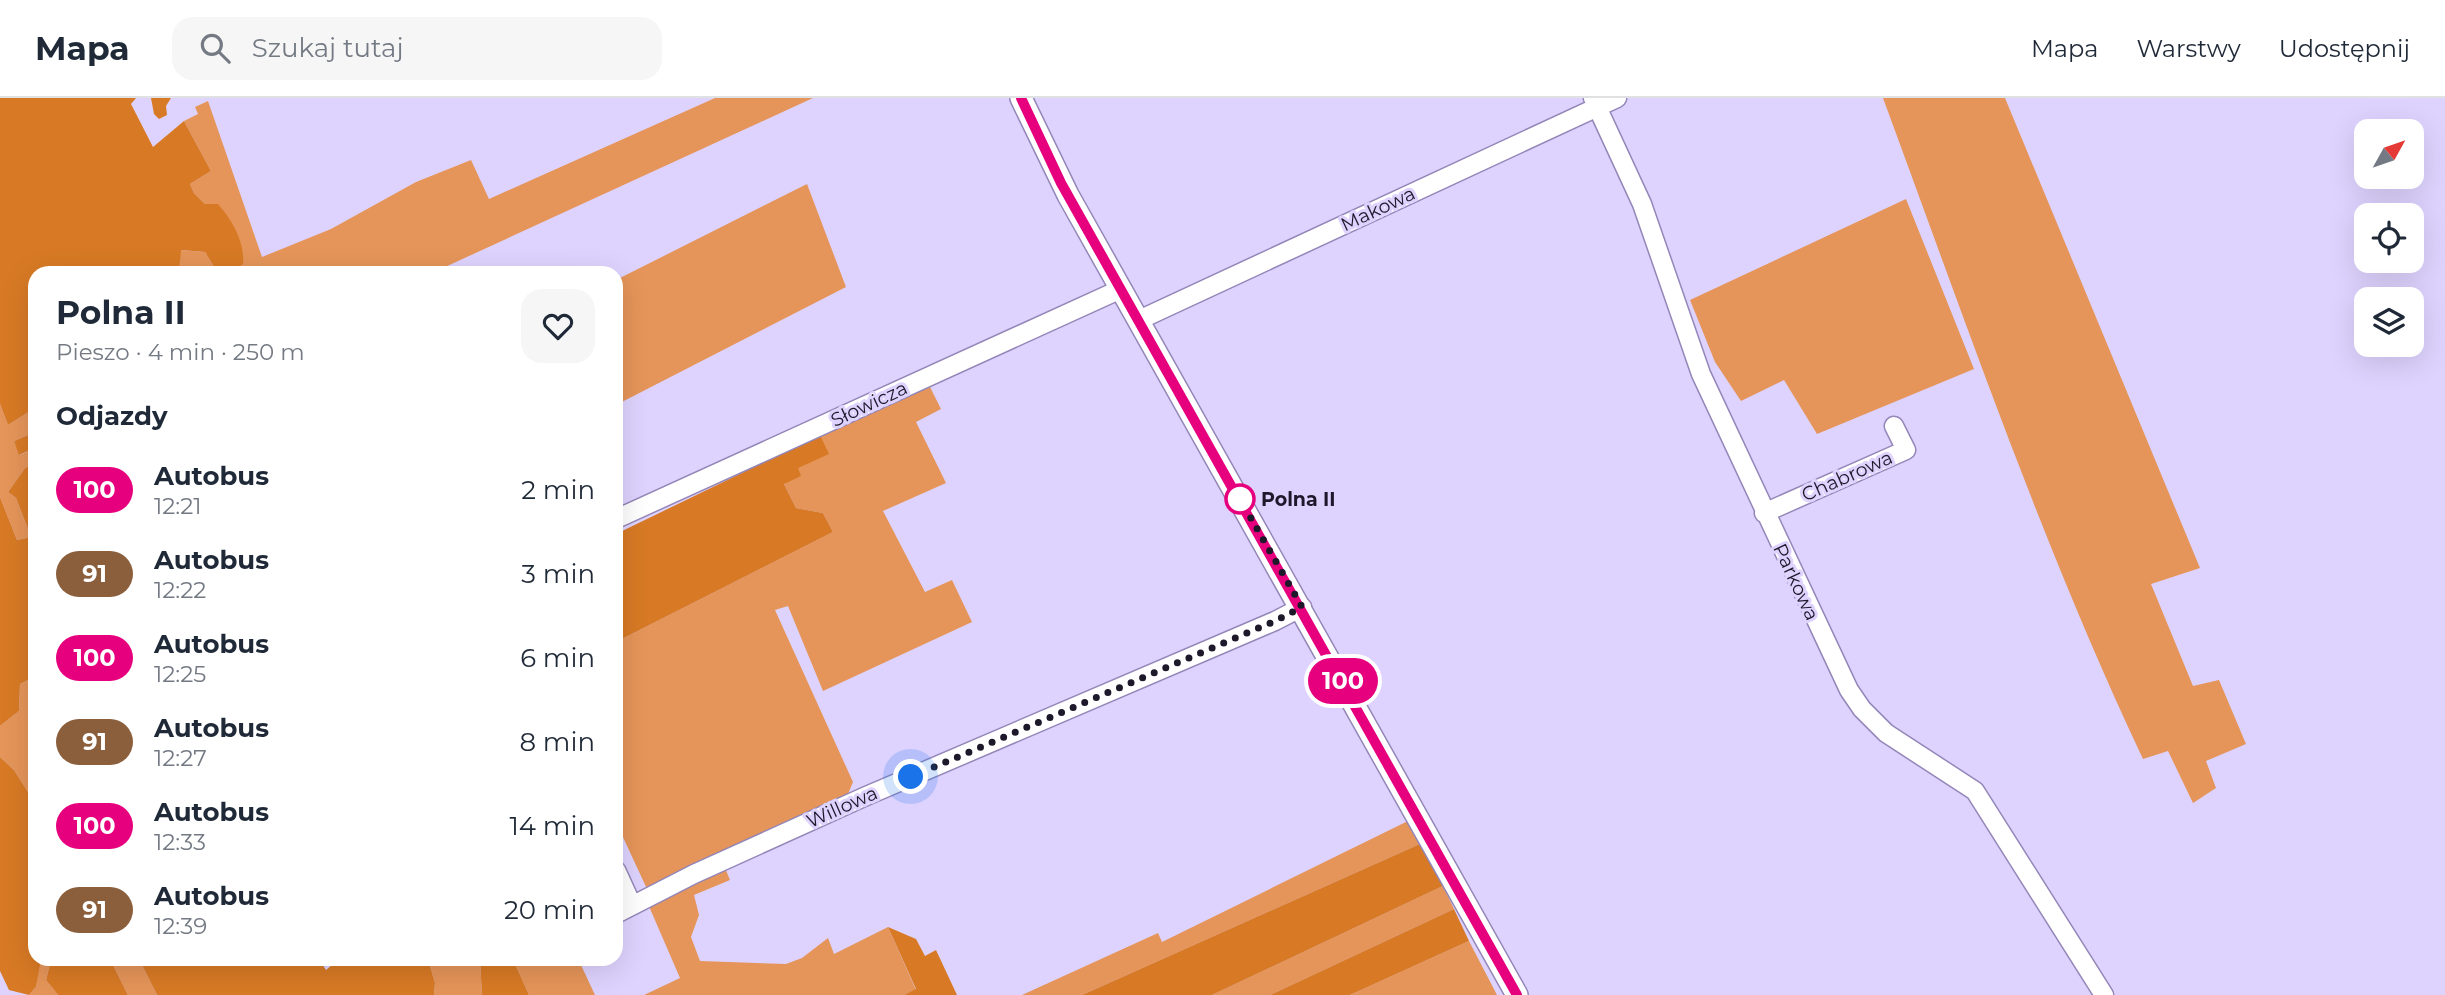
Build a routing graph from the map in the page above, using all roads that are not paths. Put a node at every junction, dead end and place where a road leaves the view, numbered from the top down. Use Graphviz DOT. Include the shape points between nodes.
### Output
graph roads {
  1 [pos="1021,98"];
  2 [pos="1616,98"];
  3 [pos="1595,102"];
  4 [pos="1121,289"];
  5 [pos="1139,320"];
  6 [pos="1894,426"];
  7 [pos="1764,513"];
  8 [pos="623,516"];
  9 [pos="1302,607"];
  10 [pos="624,909"];
  11 [pos="1517,995"];
  12 [pos="2104,995"];
  1 -- 4 [label="street" via="1061,183"];
  2 -- 3 [label="street, Makowa"];
  3 -- 5 [label="street, Makowa"];
  3 -- 7 [label="street, Parkowa" via="1642,204 1701,374"];
  4 -- 5 [label="street"];
  4 -- 8 [label="street, Słowicza"];
  5 -- 9 [label="street"];
  6 -- 7 [label="street, Chabrowa" via="1906,450"];
  7 -- 12 [label="street, Parkowa" via="1856,700 1886,733 1975,791"];
  9 -- 10 [label="street, Willowa" via="864,797"];
  9 -- 11 [label="street"];
}
